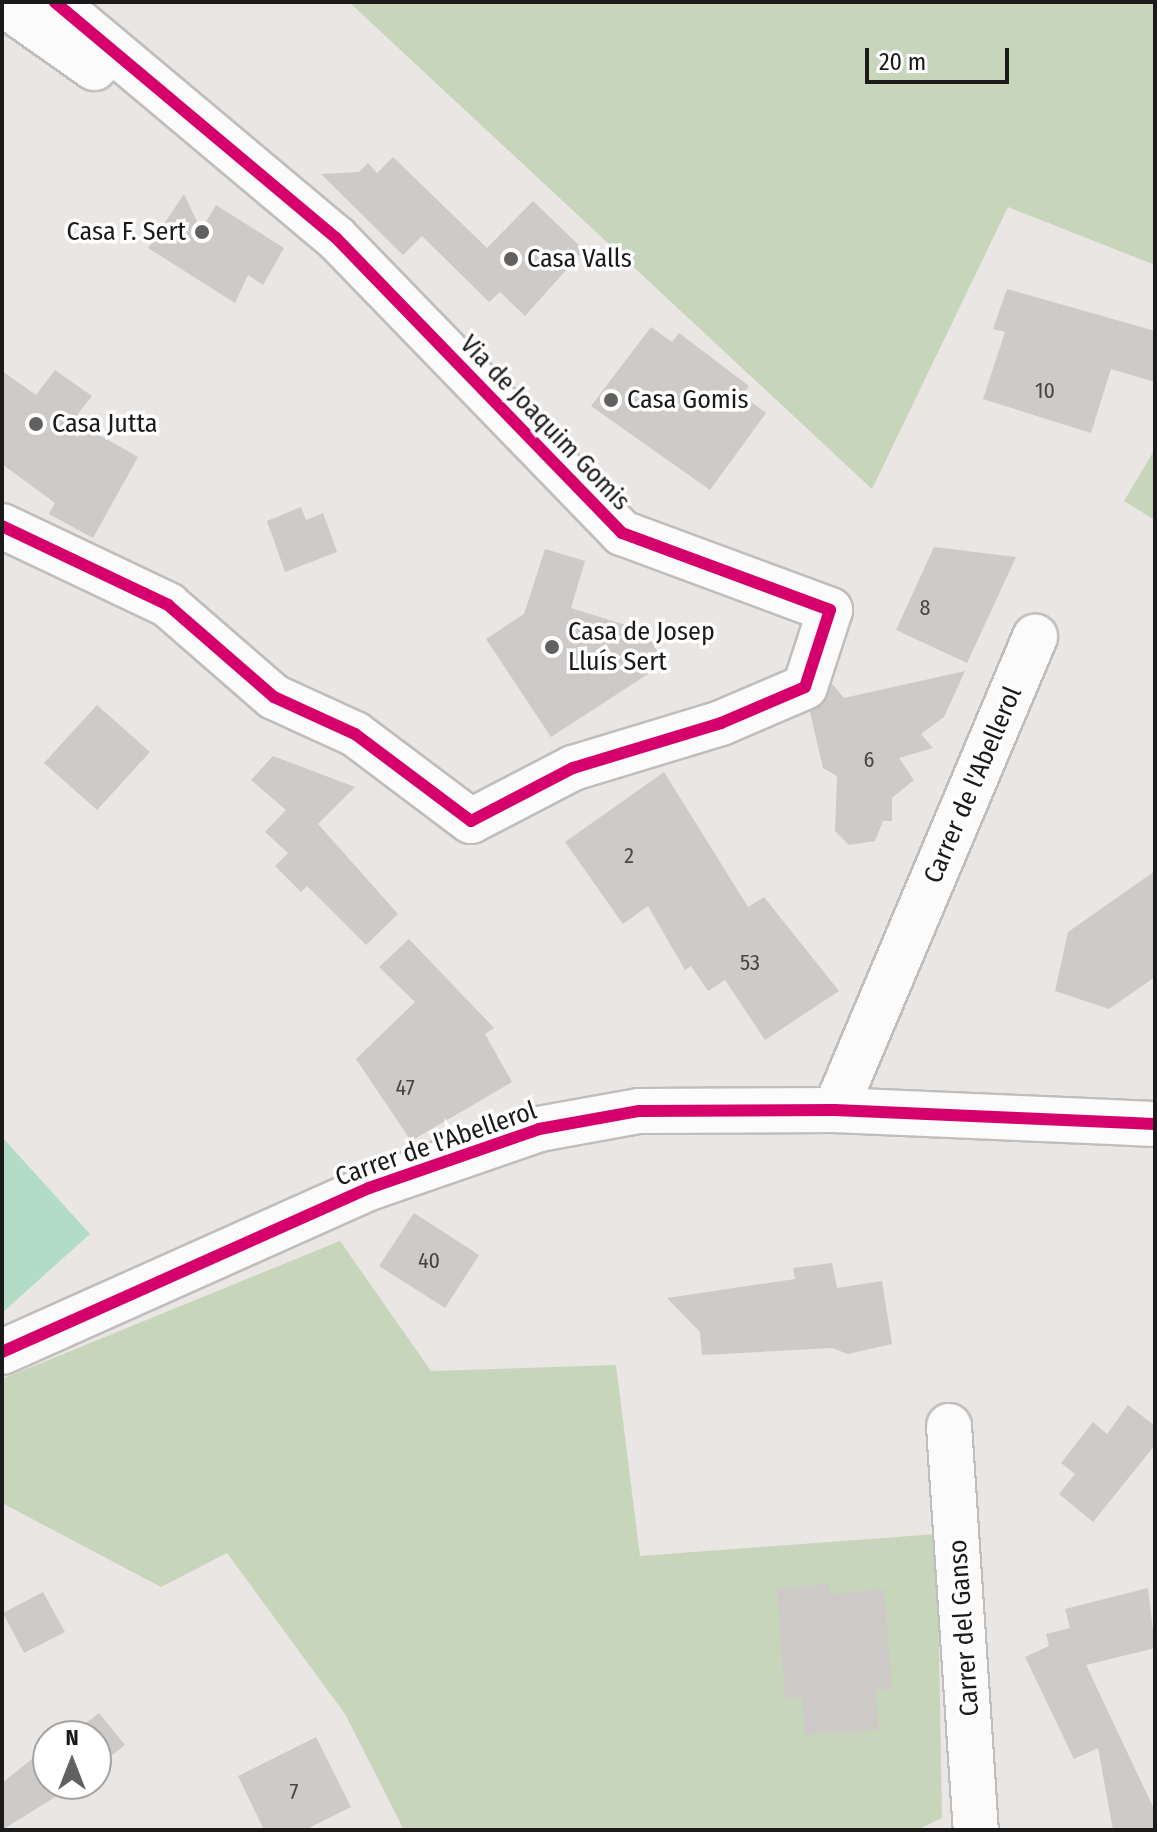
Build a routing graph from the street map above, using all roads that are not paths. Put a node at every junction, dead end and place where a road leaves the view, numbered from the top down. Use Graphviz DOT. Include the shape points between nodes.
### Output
graph roads {
  1 [pos="55,2"];
  2 [pos="2,3"];
  3 [pos="120,61"];
  4 [pos="2,526"];
  5 [pos="1035,637"];
  6 [pos="835,1110"];
  7 [pos="1155,1124"];
  8 [pos="2,1352"];
  9 [pos="949,1426"];
  10 [pos="976,1830"];
  1 -- 3 [label="street"];
  2 -- 3 [label="street" via="89,67 108,70"];
  3 -- 4 [label="street, Via de Joaquim Gomis" via="336,238 622,533 830,610 805,687 721,723 573,768 471,821 355,734 274,697 168,605"];
  5 -- 6 [label="street, Carrer de l'Abellerol"];
  6 -- 7 [label="street, Carrer de l'Abellerol"];
  6 -- 8 [label="street, Carrer de l'Abellerol" via="639,1111 539,1129 369,1188"];
  9 -- 10 [label="street, Carrer del Ganso"];
}
